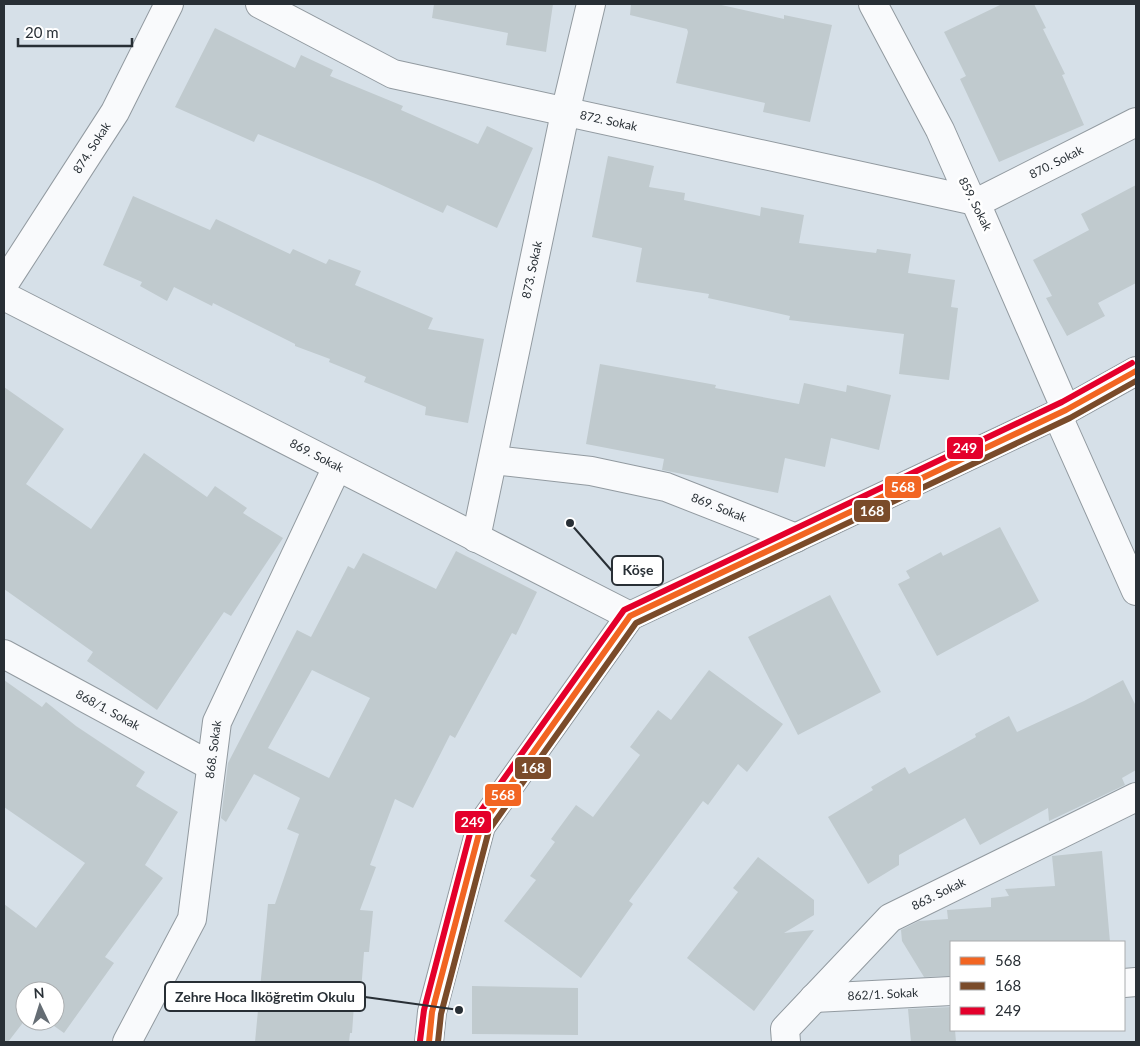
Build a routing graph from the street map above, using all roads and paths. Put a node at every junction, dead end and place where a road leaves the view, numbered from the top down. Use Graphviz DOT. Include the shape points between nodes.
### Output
graph roads {
  1 [pos="169,4"];
  2 [pos="260,4"];
  3 [pos="591,4"];
  4 [pos="873,4"];
  5 [pos="564,113"];
  6 [pos="1136,122"];
  7 [pos="973,201"];
  8 [pos="4,284"];
  9 [pos="4,296"];
  10 [pos="1136,371"];
  11 [pos="1061,412"];
  12 [pos="493,460"];
  13 [pos="336,467"];
  14 [pos="476,538"];
  15 [pos="796,538"];
  16 [pos="1136,591"];
  17 [pos="630,616"];
  18 [pos="4,654"];
  19 [pos="211,766"];
  20 [pos="1136,797"];
  21 [pos="950,991"];
  22 [pos="814,998"];
  23 [pos="127,1042"];
  24 [pos="429,1042"];
  25 [pos="786,1042"];
  1 -- 8 [label="street, 874. Sokak" via="116,112"];
  2 -- 5 [label="street, 872. Sokak" via="394,74"];
  3 -- 5 [label="street, 873. Sokak"];
  4 -- 7 [label="street, 859. Sokak" via="940,130"];
  5 -- 7 [label="street, 872. Sokak"];
  5 -- 12 [label="street, 873. Sokak"];
  6 -- 7 [label="street, 870. Sokak"];
  7 -- 11 [label="street, 859. Sokak"];
  9 -- 13 [label="street, 869. Sokak"];
  10 -- 11 [label="street"];
  11 -- 15 [label="street"];
  11 -- 16 [label="street, 859. Sokak"];
  12 -- 14 [label="street, 873. Sokak"];
  12 -- 15 [label="street, 869. Sokak" via="590,470 666,487"];
  13 -- 14 [label="street, 869. Sokak"];
  13 -- 19 [label="street, 868. Sokak" via="217,722"];
  14 -- 17 [label="street, 869. Sokak"];
  15 -- 17 [label="street"];
  17 -- 24 [label="street" via="481,826 432,1012"];
  18 -- 19 [label="street, 868/1. Sokak"];
  19 -- 23 [label="street, 868. Sokak" via="192,919"];
  20 -- 22 [label="street, 863. Sokak" via="890,918"];
  21 -- 22 [label="street, 862/1. Sokak"];
  22 -- 25 [label="street, 863. Sokak" via="785,1029"];
}
